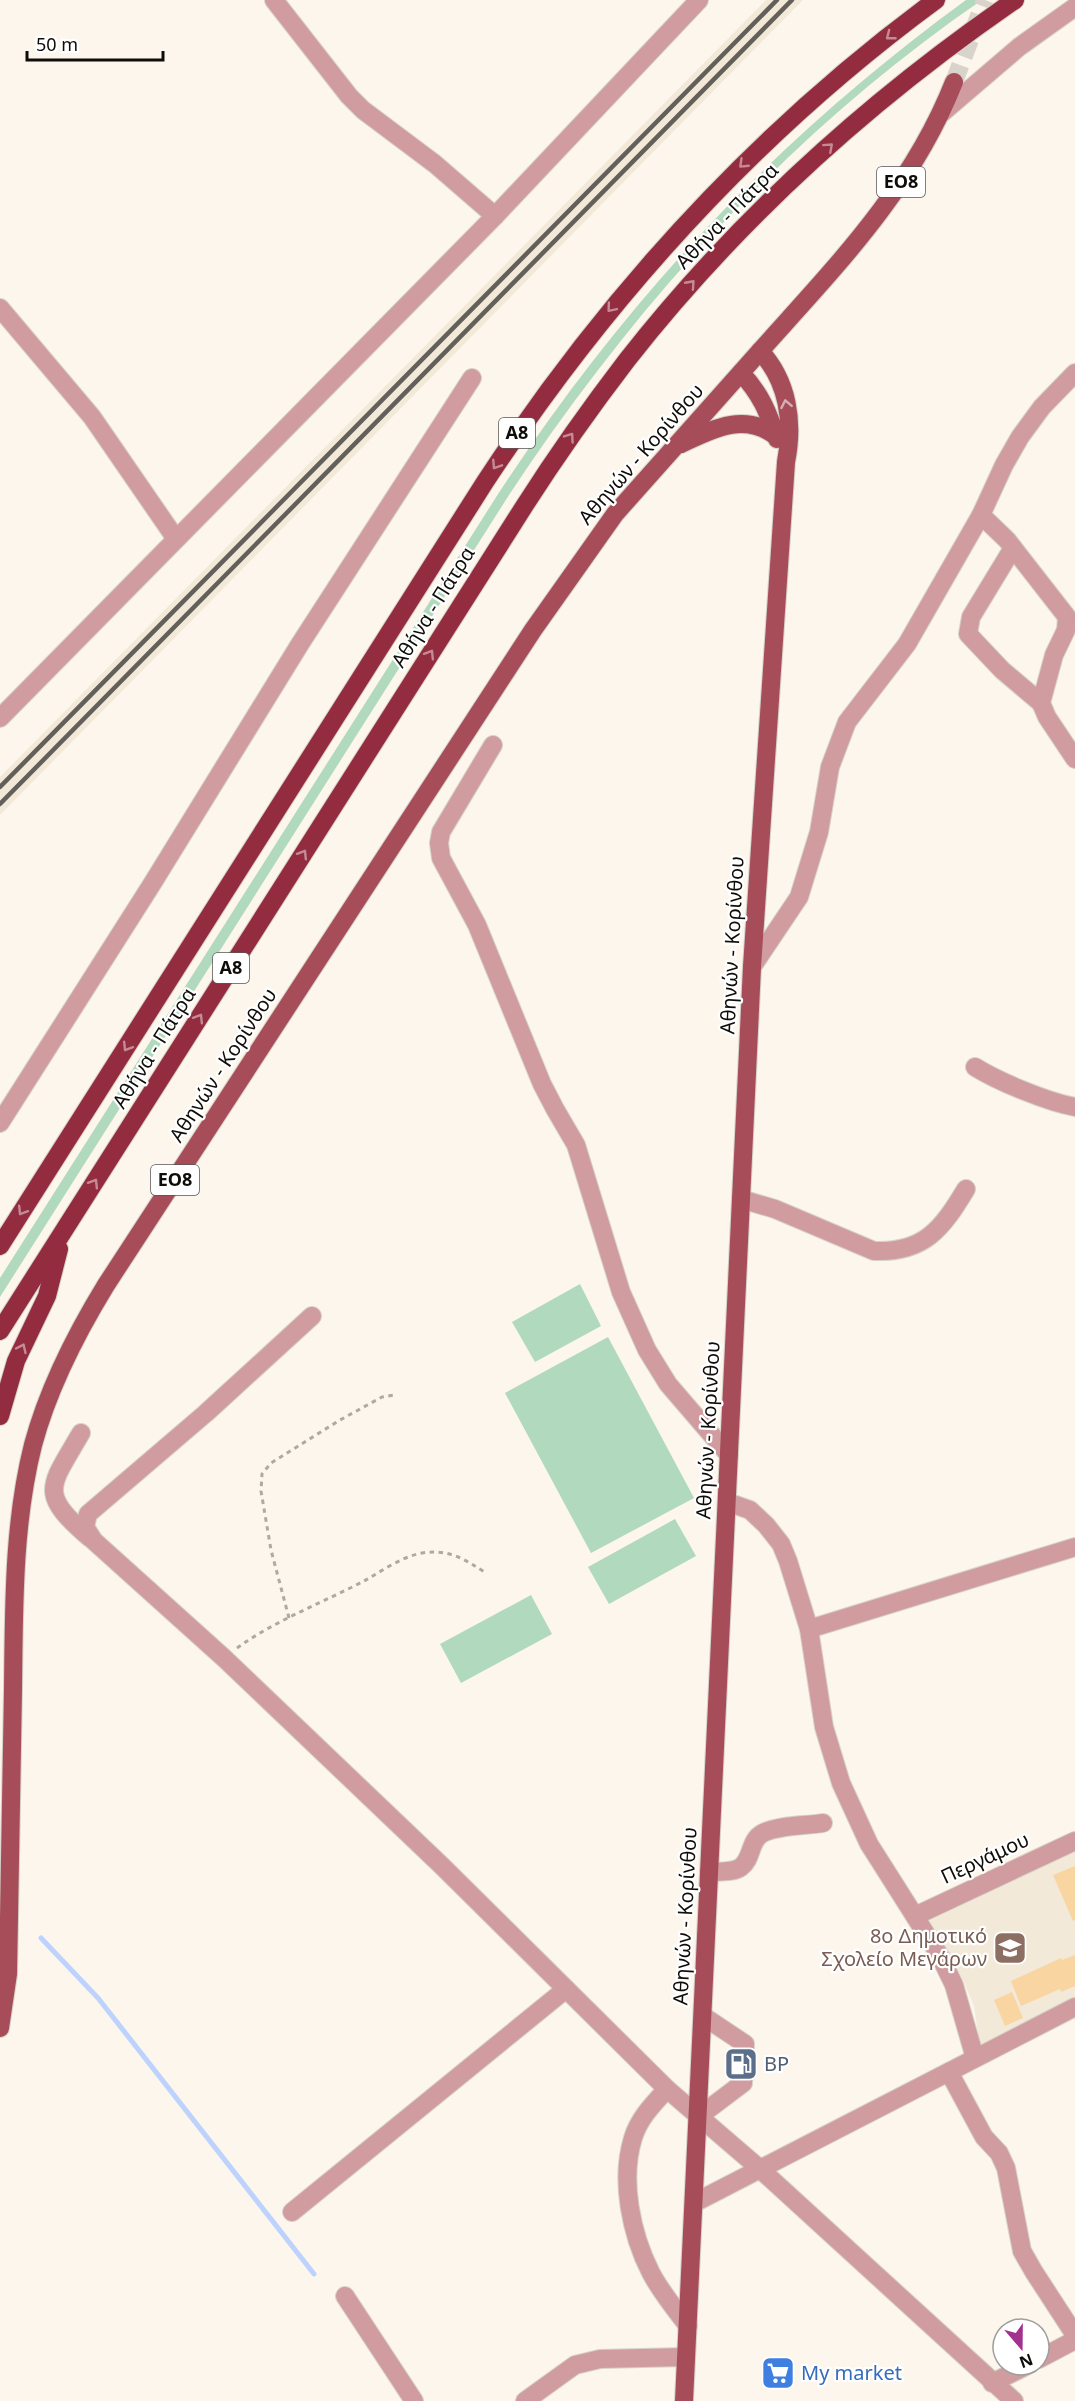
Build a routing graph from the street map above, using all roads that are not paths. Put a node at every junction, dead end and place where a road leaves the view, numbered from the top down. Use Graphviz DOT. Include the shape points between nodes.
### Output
graph roads {
  1 [pos="274,0"];
  2 [pos="699,0"];
  3 [pos="936,0"];
  4 [pos="1015,0"];
  5 [pos="1075,7"];
  6 [pos="954,82"];
  7 [pos="942,113"];
  8 [pos="495,216"];
  9 [pos="0,308"];
  10 [pos="760,351"];
  11 [pos="741,373"];
  12 [pos="1075,373"];
  13 [pos="472,378"];
  14 [pos="776,436"];
  15 [pos="674,448"];
  16 [pos="786,462"];
  17 [pos="981,515"];
  18 [pos="176,539"];
  19 [pos="1013,548"];
  20 [pos="1041,703"];
  21 [pos="0,718"];
  22 [pos="493,746"];
  23 [pos="1075,759"];
  24 [pos="752,967"];
  25 [pos="975,1067"];
  26 [pos="1075,1107"];
  27 [pos="0,1123"];
  28 [pos="966,1190"];
  29 [pos="741,1199"];
  30 [pos="63,1232"];
  31 [pos="2,1243"];
  32 [pos="312,1316"];
  33 [pos="0,1332"];
  34 [pos="0,1416"];
  35 [pos="81,1433"];
  36 [pos="729,1455"];
  37 [pos="727,1502"];
  38 [pos="94,1541"];
  39 [pos="1075,1547"];
  40 [pos="809,1629"];
  41 [pos="823,1823"];
  42 [pos="1075,1841"];
  43 [pos="709,1872"];
  44 [pos="915,1916"];
  45 [pos="566,1989"];
  46 [pos="1075,2007"];
  47 [pos="702,2016"];
  48 [pos="0,2028"];
  49 [pos="975,2058"];
  50 [pos="949,2072"];
  51 [pos="667,2089"];
  52 [pos="698,2116"];
  53 [pos="760,2169"];
  54 [pos="694,2203"];
  55 [pos="292,2211"];
  56 [pos="345,2296"];
  57 [pos="688,2326"];
  58 [pos="1075,2335"];
  59 [pos="1075,2340"];
  60 [pos="1051,2353"];
  61 [pos="686,2357"];
  62 [pos="1005,2377"];
  63 [pos="992,2384"];
  64 [pos="414,2401"];
  65 [pos="525,2401"];
  66 [pos="684,2401"];
  67 [pos="1001,2401"];
  68 [pos="1014,2401"];
  1 -- 8 [label="street" via="363,110"];
  2 -- 8 [label="street"];
  3 -- 31 [label="highway, Αθήνα - Πάτρα / Α8, one-way" via="834,81 731,176 651,261 564,368 485,482"];
  30 -- 4 [label="highway, Αθήνα - Πάτρα / Α8, one-way" via="525,505 628,359 717,256 814,161 916,73"];
  5 -- 7 [label="street" via="1018,47"];
  6 -- 7 [label="main road, Αθηνών - Κορίνθου / ΕΟ8"];
  7 -- 10 [label="main road, Αθηνών - Κορίνθου / ΕΟ8" via="927,143 882,210"];
  8 -- 18 [label="street"];
  9 -- 18 [label="street" via="92,417"];
  10 -- 11 [label="main road, Αθηνών - Κορίνθου / ΕΟ8"];
  16 -- 10 [label="main road, Αθηνών - Κορίνθου, one-way" via="790,430 783,390 777,373"];
  11 -- 14 [label="main road, Αθηνών - Κορίνθου" via="757,389"];
  11 -- 15 [label="main road, Αθηνών - Κορίνθου / ΕΟ8"];
  12 -- 17 [label="street" via="1020,437"];
  13 -- 27 [label="street"];
  14 -- 15 [label="main road" via="764,427 735,424"];
  14 -- 16 [label="main road, Αθηνών - Κορίνθου"];
  15 -- 48 [label="main road, Αθηνών - Κορίνθου / ΕΟ8" via="615,514 533,630 106,1285 58,1377 33,1444 19,1524 8,1974"];
  16 -- 24 [label="main road, Αθηνών - Κορίνθου"];
  17 -- 19 [label="street"];
  17 -- 24 [label="street" via="907,644 847,722 830,767 819,832 799,897"];
  18 -- 21 [label="street"];
  19 -- 20 [label="street" via="1067,617"];
  19 -- 20 [label="street" via="971,617 968,634"];
  20 -- 23 [label="street"];
  22 -- 36 [label="street" via="441,832 441,858 486,944 542,1084 576,1145 621,1292 647,1350 668,1384"];
  24 -- 29 [label="main road, Αθηνών - Κορίνθου"];
  25 -- 26 [label="street"];
  28 -- 29 [label="street" via="933,1233 914,1246 885,1251 874,1251 775,1209"];
  29 -- 36 [label="main road, Αθηνών - Κορίνθου"];
  30 -- 33 [label="highway, Αθήνα - Πάτρα / Α8"];
  34 -- 30 [label="highway, one-way" via="16,1361 47,1296"];
  32 -- 38 [label="street" via="88,1514 85,1527"];
  35 -- 38 [label="street" via="55,1478 54,1500"];
  36 -- 37 [label="main road, Αθηνών - Κορίνθου"];
  37 -- 40 [label="street" via="750,1510 781,1544"];
  37 -- 43 [label="main road, Αθηνών - Κορίνθου"];
  38 -- 45 [label="street" via="224,1658"];
  39 -- 40 [label="street"];
  40 -- 44 [label="street" via="824,1727 840,1783 869,1844"];
  41 -- 43 [label="street" via="763,1833 754,1840 741,1867"];
  42 -- 44 [label="street, Περγάμου"];
  43 -- 47 [label="main road, Αθηνών - Κορίνθου"];
  44 -- 49 [label="street" via="954,1985"];
  45 -- 51 [label="street"];
  45 -- 55 [label="street"];
  46 -- 49 [label="street"];
  47 -- 52 [label="main road, Αθηνών - Κορίνθου"];
  47 -- 52 [label="street" via="745,2044 743,2083"];
  49 -- 50 [label="street"];
  50 -- 53 [label="street"];
  50 -- 58 [label="street" via="1006,2168 1022,2251"];
  51 -- 52 [label="street"];
  51 -- 57 [label="street" via="650,2106 633,2136 627,2194 650,2271"];
  52 -- 53 [label="street"];
  52 -- 54 [label="main road, Αθηνών - Κορίνθου"];
  53 -- 54 [label="street"];
  53 -- 63 [label="street"];
  54 -- 57 [label="main road, Αθηνών - Κορίνθου"];
  56 -- 64 [label="street"];
  57 -- 61 [label="main road, Αθηνών - Κορίνθου"];
  59 -- 60 [label="street"];
  61 -- 65 [label="street" via="600,2359 575,2366"];
  61 -- 66 [label="main road, Αθηνών - Κορίνθου"];
  62 -- 63 [label="street"];
  63 -- 67 [label="street"];
  63 -- 68 [label="street"];
}
